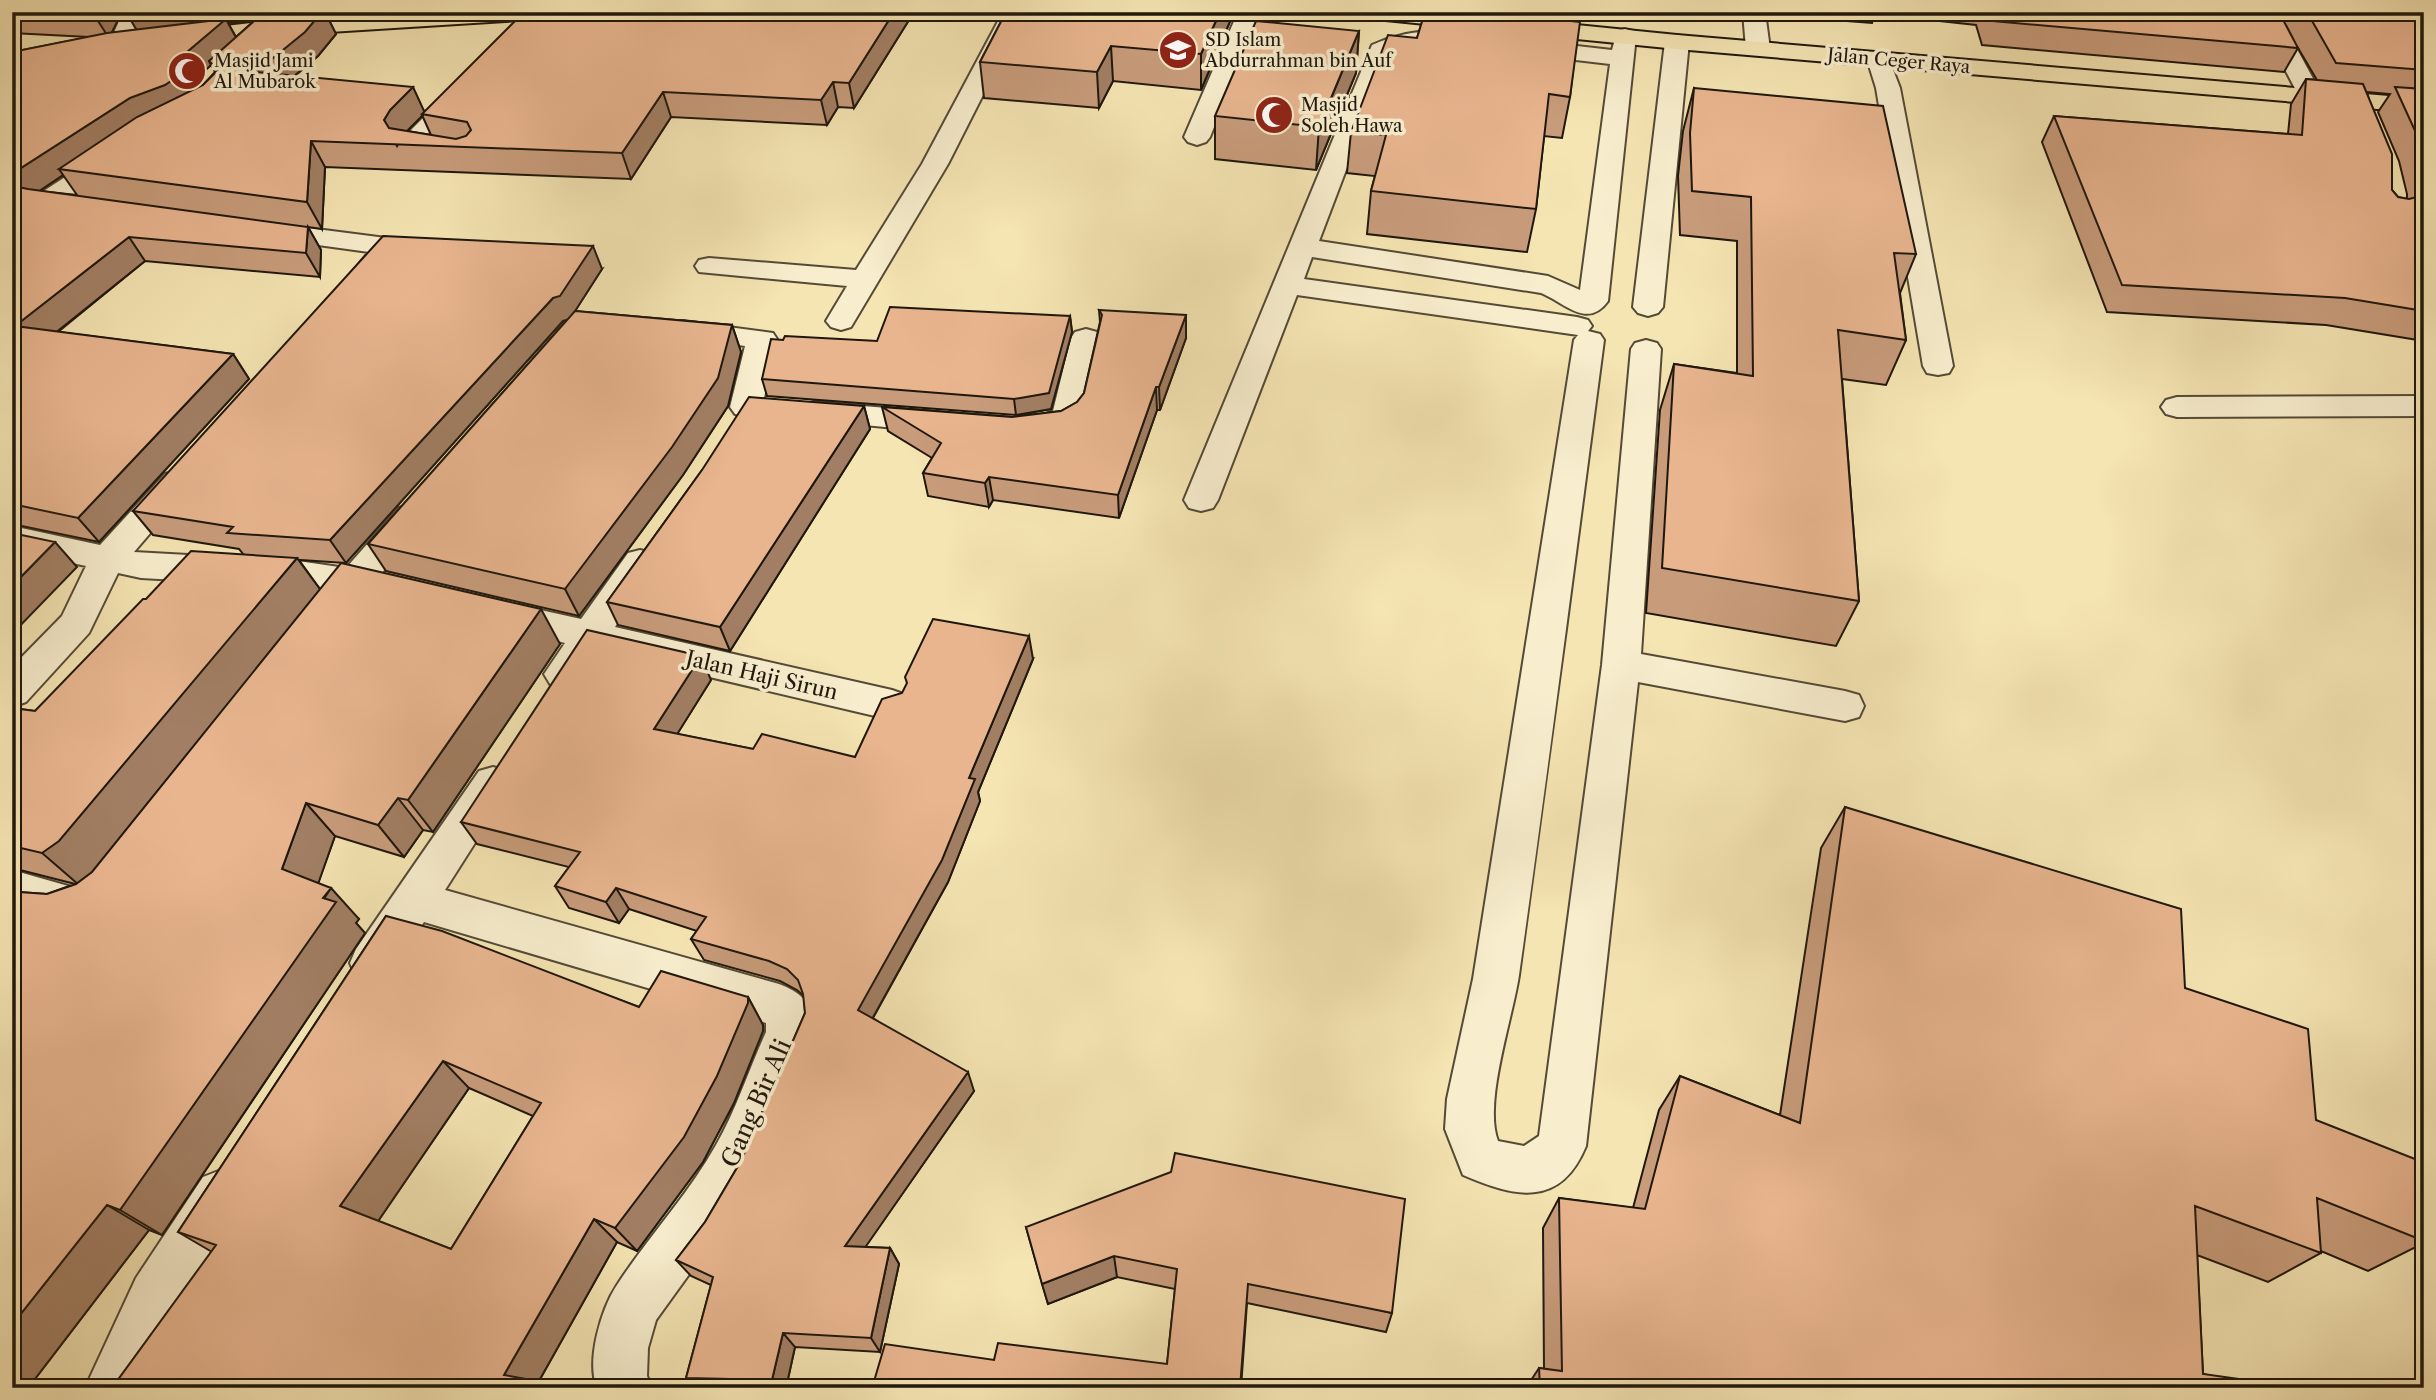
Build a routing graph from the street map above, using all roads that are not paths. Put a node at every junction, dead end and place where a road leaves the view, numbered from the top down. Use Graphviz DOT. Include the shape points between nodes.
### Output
graph roads {
  1 [pos="134,12"];
  2 [pos="536,12"];
  3 [pos="542,12"];
  4 [pos="1014,12"];
  5 [pos="1249,12"];
  6 [pos="1376,12"];
  7 [pos="1754,12"];
  8 [pos="2266,12"];
  9 [pos="1465,16"];
  10 [pos="270,30"];
  11 [pos="520,35"];
  12 [pos="1677,42"];
  13 [pos="120,46"];
  14 [pos="1624,47"];
  15 [pos="1758,49"];
  16 [pos="243,51"];
  17 [pos="93,52"];
  18 [pos="1880,59"];
  19 [pos="481,74"];
  20 [pos="2311,97"];
  21 [pos="2359,102"];
  22 [pos="2424,106"];
  23 [pos="2370,127"];
  24 [pos="1197,137"];
  25 [pos="133,143"];
  26 [pos="467,154"];
  27 [pos="86,207"];
  28 [pos="239,227"];
  29 [pos="1305,247"];
  30 [pos="709,266"];
  31 [pos="865,279"];
  32 [pos="1286,285"];
  33 [pos="340,302"];
  34 [pos="1648,307"];
  35 [pos="1586,318"];
  36 [pos="841,321"];
  37 [pos="652,326"];
  38 [pos="1086,338"];
  39 [pos="1646,349"];
  40 [pos="1938,366"];
  41 [pos="2424,406"];
  42 [pos="2178,407"];
  43 [pos="768,409"];
  44 [pos="962,424"];
  45 [pos="1002,427"];
  46 [pos="729,434"];
  47 [pos="200,457"];
  48 [pos="429,497"];
  49 [pos="1201,500"];
  50 [pos="12,538"];
  51 [pos="657,538"];
  52 [pos="107,560"];
  53 [pos="355,580"];
  54 [pos="407,592"];
  55 [pos="472,608"];
  56 [pos="312,635"];
  57 [pos="589,635"];
  58 [pos="1621,665"];
  59 [pos="12,692"];
  60 [pos="543,705"];
  61 [pos="892,705"];
  62 [pos="1845,706"];
  63 [pos="513,752"];
  64 [pos="12,888"];
  65 [pos="112,888"];
  66 [pos="413,900"];
  67 [pos="352,993"];
  68 [pos="246,1157"];
  69 [pos="112,1388"];
  70 [pos="625,1388"];
  1 -- 13 [label="street"];
  2 -- 10 [label="main road"];
  3 -- 11 [label="street"];
  4 -- 31 [label="street" via="935,164"];
  5 -- 24 [label="street"];
  6 -- 9 [label="main road, Jalan Ceger Raya"];
  7 -- 15 [label="street"];
  8 -- 20 [label="street"];
  9 -- 14 [label="main road, Jalan Ceger Raya"];
  10 -- 13 [label="main road"];
  10 -- 16 [label="street"];
  12 -- 14 [label="main road, Jalan Ceger Raya"];
  12 -- 15 [label="main road, Jalan Ceger Raya"];
  12 -- 34 [label="street"];
  13 -- 17 [label="main road"];
  14 -- 29 [label="street" via="1421,36 1398,40 1380,50"];
  14 -- 35 [label="street"];
  15 -- 18 [label="main road, Jalan Ceger Raya"];
  18 -- 20 [label="main road, Jalan Ceger Raya"];
  18 -- 40 [label="street"];
  19 -- 26 [label="street" via="412,148"];
  20 -- 21 [label="main road, Jalan Ceger Raya"];
  21 -- 22 [label="main road, Jalan Ceger Raya"];
  21 -- 23 [label="street"];
  25 -- 27 [label="street" via="45,202"];
  28 -- 33 [label="street" via="386,246"];
  29 -- 32 [label="street"];
  29 -- 35 [label="street" via="1548,285 1564,292"];
  30 -- 31 [label="street"];
  31 -- 36 [label="street"];
  32 -- 35 [label="street"];
  32 -- 49 [label="street"];
  34 -- 35 [label="street" via="1620,299"];
  34 -- 39 [label="street" via="1659,315 1665,335"];
  35 -- 39 [label="street" via="1617,351"];
  35 -- 58 [label="street" via="1496,979 1471,1099 1469,1129 1480,1158 1507,1170 1533,1170 1550,1162 1562,1146"];
  37 -- 43 [label="street" via="762,339"];
  38 -- 45 [label="street" via="1068,416 1051,425"];
  39 -- 58 [label="street"];
  41 -- 42 [label="street"];
  43 -- 44 [label="street"];
  43 -- 46 [label="street"];
  47 -- 52 [label="street"];
  48 -- 53 [label="street"];
  50 -- 52 [label="street"];
  51 -- 57 [label="street"];
  52 -- 53 [label="street"];
  52 -- 59 [label="street" via="76,624"];
  53 -- 54 [label="street"];
  53 -- 56 [label="street"];
  55 -- 57 [label="street, Jalan Haji Sirun"];
  57 -- 60 [label="street"];
  57 -- 61 [label="street, Jalan Haji Sirun"];
  58 -- 62 [label="street"];
  63 -- 66 [label="street"];
  64 -- 65 [label="street" via="80,907 94,904"];
  66 -- 67 [label="street"];
  66 -- 70 [label="street, Gang Bir Ali" via="779,1005 789,1014 789,1032 734,1161 634,1306 621,1348 620,1377"];
  68 -- 69 [label="street" via="155,1297"];
}
